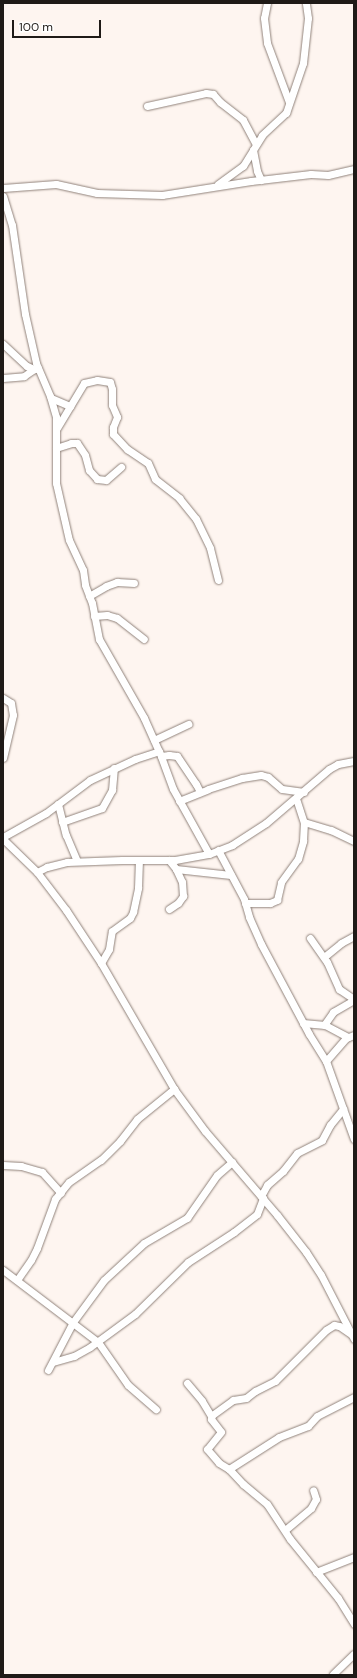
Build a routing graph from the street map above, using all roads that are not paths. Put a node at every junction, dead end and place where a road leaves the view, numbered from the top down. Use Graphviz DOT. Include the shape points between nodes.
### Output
graph roads {
  1 [pos="267,3"];
  2 [pos="306,3"];
  3 [pos="289,103"];
  4 [pos="147,106"];
  5 [pos="255,147"];
  6 [pos="354,168"];
  7 [pos="3,180"];
  8 [pos="261,180"];
  9 [pos="214,187"];
  10 [pos="4,188"];
  11 [pos="3,196"];
  12 [pos="3,344"];
  13 [pos="36,368"];
  14 [pos="3,378"];
  15 [pos="51,398"];
  16 [pos="70,406"];
  17 [pos="57,428"];
  18 [pos="56,448"];
  19 [pos="121,467"];
  20 [pos="218,580"];
  21 [pos="134,583"];
  22 [pos="89,596"];
  23 [pos="94,616"];
  24 [pos="144,640"];
  25 [pos="3,698"];
  26 [pos="188,724"];
  27 [pos="154,740"];
  28 [pos="160,754"];
  29 [pos="3,758"];
  30 [pos="354,761"];
  31 [pos="114,768"];
  32 [pos="200,792"];
  33 [pos="304,792"];
  34 [pos="296,799"];
  35 [pos="180,801"];
  36 [pos="58,804"];
  37 [pos="62,822"];
  38 [pos="304,822"];
  39 [pos="3,827"];
  40 [pos="4,837"];
  41 [pos="354,841"];
  42 [pos="218,850"];
  43 [pos="209,854"];
  44 [pos="139,860"];
  45 [pos="169,860"];
  46 [pos="77,861"];
  47 [pos="176,869"];
  48 [pos="37,872"];
  49 [pos="231,875"];
  50 [pos="245,903"];
  51 [pos="168,909"];
  52 [pos="354,936"];
  53 [pos="310,938"];
  54 [pos="324,957"];
  55 [pos="101,963"];
  56 [pos="354,999"];
  57 [pos="303,1023"];
  58 [pos="324,1025"];
  59 [pos="351,1036"];
  60 [pos="326,1061"];
  61 [pos="174,1089"];
  62 [pos="343,1109"];
  63 [pos="354,1139"];
  64 [pos="232,1162"];
  65 [pos="3,1165"];
  66 [pos="61,1192"];
  67 [pos="262,1197"];
  68 [pos="3,1270"];
  69 [pos="17,1280"];
  70 [pos="73,1322"];
  71 [pos="353,1337"];
  72 [pos="98,1342"];
  73 [pos="53,1362"];
  74 [pos="48,1370"];
  75 [pos="187,1383"];
  76 [pos="354,1397"];
  77 [pos="156,1409"];
  78 [pos="211,1416"];
  79 [pos="229,1469"];
  80 [pos="313,1490"];
  81 [pos="285,1530"];
  82 [pos="354,1557"];
  83 [pos="316,1572"];
  84 [pos="354,1624"];
  85 [pos="354,1654"];
  86 [pos="333,1674"];
  1 -- 3 [label="street" via="264,18 266,43"];
  2 -- 3 [label="street" via="308,18 303,63"];
  3 -- 5 [label="street" via="282,118 268,129"];
  4 -- 5 [label="street" via="206,93 212,94 243,120"];
  5 -- 8 [label="street" via="257,171"];
  5 -- 9 [label="street" via="243,166"];
  6 -- 8 [label="street" via="328,175 311,174"];
  7 -- 10 [label="street"];
  8 -- 9 [label="street"];
  9 -- 10 [label="street" via="150,196 84,192 56,184"];
  11 -- 13 [label="street" via="12,225"];
  12 -- 13 [label="street" via="17,359 27,366"];
  13 -- 14 [label="street" via="24,376"];
  13 -- 15 [label="street"];
  15 -- 16 [label="street"];
  15 -- 17 [label="street"];
  16 -- 17 [label="street"];
  16 -- 20 [label="street" via="84,383 97,380 110,382 112,405 118,417 113,434 127,449 148,463 155,479 180,498 196,519 210,548"];
  17 -- 18 [label="street"];
  18 -- 19 [label="street" via="71,442 77,443 85,455 89,470 97,479 106,480"];
  18 -- 22 [label="street" via="56,483 69,540 82,566"];
  21 -- 22 [label="street" via="117,582"];
  22 -- 23 [label="street"];
  23 -- 24 [label="street" via="107,615 117,618"];
  23 -- 27 [label="street" via="99,639"];
  25 -- 29 [label="street" via="11,703 13,715"];
  26 -- 27 [label="street"];
  27 -- 28 [label="street"];
  28 -- 31 [label="street"];
  28 -- 32 [label="street" via="176,756"];
  28 -- 35 [label="street"];
  30 -- 33 [label="street" via="338,764 329,769"];
  31 -- 36 [label="street" via="81,785"];
  31 -- 37 [label="street" via="112,790 102,808"];
  32 -- 33 [label="street" via="242,778 261,775 282,788"];
  32 -- 35 [label="street"];
  33 -- 34 [label="street"];
  34 -- 38 [label="street"];
  34 -- 42 [label="street" via="246,837"];
  35 -- 43 [label="street"];
  36 -- 37 [label="street"];
  36 -- 40 [label="street"];
  37 -- 46 [label="street"];
  38 -- 41 [label="street" via="331,830"];
  38 -- 50 [label="street" via="302,850 281,882 278,899 270,903"];
  39 -- 40 [label="street"];
  40 -- 48 [label="street"];
  42 -- 43 [label="street"];
  42 -- 49 [label="street"];
  43 -- 45 [label="street"];
  44 -- 45 [label="street"];
  44 -- 46 [label="street"];
  44 -- 55 [label="street" via="138,888 133,912 130,918 112,931 109,949"];
  45 -- 47 [label="street"];
  46 -- 48 [label="street" via="57,864"];
  47 -- 49 [label="street"];
  47 -- 51 [label="street" via="181,878 183,896 178,903"];
  48 -- 55 [label="street"];
  49 -- 50 [label="street"];
  50 -- 57 [label="street" via="254,930"];
  52 -- 54 [label="street"];
  53 -- 54 [label="street"];
  54 -- 56 [label="street" via="339,988"];
  55 -- 61 [label="street"];
  56 -- 58 [label="street" via="333,1012"];
  57 -- 58 [label="street"];
  57 -- 60 [label="street"];
  58 -- 59 [label="street"];
  59 -- 60 [label="street"];
  60 -- 62 [label="street"];
  61 -- 64 [label="street"];
  61 -- 66 [label="street" via="137,1119 102,1160 69,1182"];
  62 -- 63 [label="street"];
  62 -- 67 [label="street" via="322,1140 297,1153 283,1171 267,1185"];
  64 -- 67 [label="street"];
  64 -- 70 [label="street" via="217,1175 187,1218 144,1243 114,1270"];
  65 -- 66 [label="street" via="21,1166 42,1172"];
  66 -- 69 [label="street" via="52,1205 31,1260"];
  67 -- 71 [label="street" via="322,1275"];
  67 -- 72 [label="street" via="257,1214 188,1262 143,1306"];
  68 -- 69 [label="street"];
  69 -- 70 [label="street"];
  70 -- 72 [label="street"];
  70 -- 73 [label="street"];
  71 -- 78 [label="street" via="334,1325 275,1381 255,1390 246,1398 233,1400"];
  72 -- 73 [label="street" via="74,1356"];
  72 -- 77 [label="street" via="128,1385"];
  73 -- 74 [label="street"];
  75 -- 78 [label="street"];
  76 -- 79 [label="street" via="316,1416 307,1426 279,1437"];
  78 -- 79 [label="street" via="221,1432 210,1444 208,1451"];
  79 -- 81 [label="street" via="266,1504"];
  80 -- 81 [label="street" via="316,1499 311,1508"];
  81 -- 83 [label="street"];
  82 -- 83 [label="street"];
  83 -- 84 [label="street" via="338,1598"];
  85 -- 86 [label="street"];
}
